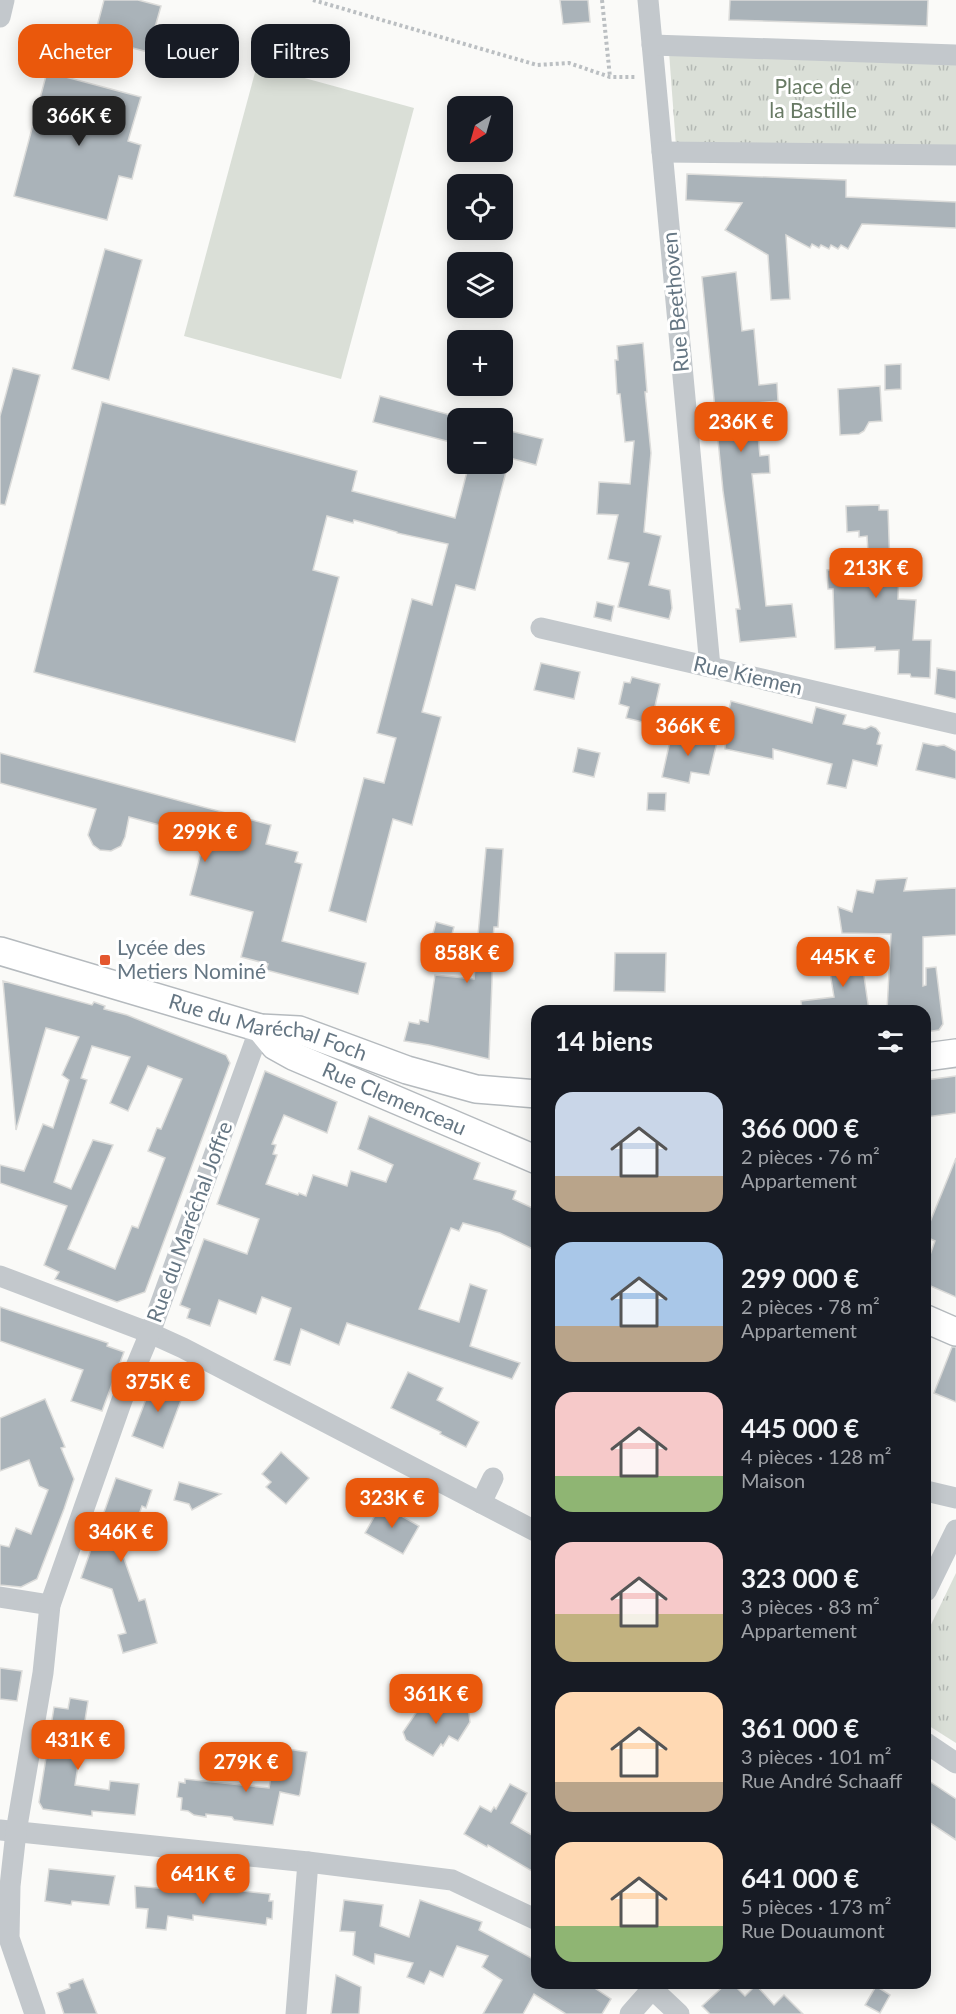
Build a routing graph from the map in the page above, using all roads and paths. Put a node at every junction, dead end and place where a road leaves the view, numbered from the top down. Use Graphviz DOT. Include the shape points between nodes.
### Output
graph roads {
  1 [pos="4,0"];
  2 [pos="313,0"];
  3 [pos="602,0"];
  4 [pos="648,0"];
  5 [pos="0,17"];
  6 [pos="652,45"];
  7 [pos="956,55"];
  8 [pos="610,77"];
  9 [pos="655,77"];
  10 [pos="662,152"];
  11 [pos="956,154"];
  12 [pos="541,628"];
  13 [pos="710,667"];
  14 [pos="956,724"];
  15 [pos="0,951"];
  16 [pos="260,1028"];
  17 [pos="956,1053"];
  18 [pos="931,1056"];
  19 [pos="407,1070"];
  20 [pos="456,1084"];
  21 [pos="531,1094"];
  22 [pos="397,1100"];
  23 [pos="449,1123"];
  24 [pos="531,1157"];
  25 [pos="0,1276"];
  26 [pos="931,1321"];
  27 [pos="956,1332"];
  28 [pos="150,1333"];
  29 [pos="494,1478"];
  30 [pos="931,1492"];
  31 [pos="956,1498"];
  32 [pos="481,1503"];
  33 [pos="531,1529"];
  34 [pos="955,1533"];
  35 [pos="931,1581"];
  36 [pos="0,1597"];
  37 [pos="50,1605"];
  38 [pos="931,1746"];
  39 [pos="956,1763"];
  40 [pos="8,1831"];
  41 [pos="308,1862"];
  42 [pos="531,1917"];
  43 [pos="646,1989"];
  44 [pos="653,1989"];
  45 [pos="33,2014"];
  46 [pos="296,2014"];
  47 [pos="630,2014"];
  48 [pos="679,2014"];
  1 -- 5 [label="street"];
  2 -- 8 [label="path" via="537,65 569,63"];
  3 -- 8 [label="path"];
  4 -- 6 [label="street, Rue Beethoven"];
  6 -- 7 [label="street"];
  6 -- 9 [label="street, Rue Beethoven"];
  8 -- 9 [label="path"];
  9 -- 10 [label="street, Rue Beethoven"];
  10 -- 11 [label="street"];
  10 -- 13 [label="street, Rue Beethoven"];
  12 -- 13 [label="street, Rue Kiemen"];
  13 -- 14 [label="street, Rue Kiemen"];
  15 -- 16 [label="main road, Rue du Maréchal Foch"];
  16 -- 19 [label="main road, Rue du Maréchal Foch" via="299,1030"];
  16 -- 22 [label="main road, Rue Clemenceau" via="275,1046 293,1056"];
  16 -- 28 [label="street, Rue du Maréchal Joffre"];
  17 -- 18 [label="main road"];
  19 -- 20 [label="main road, Rue du Maréchal Foch"];
  19 -- 22 [label="main road" via="399,1083"];
  20 -- 21 [label="main road, Rue du Maréchal Foch"];
  20 -- 23 [label="main road" via="447,1095"];
  22 -- 23 [label="main road, Rue Clemenceau"];
  23 -- 24 [label="main road, Rue Clemenceau"];
  25 -- 28 [label="street"];
  26 -- 27 [label="main road"];
  28 -- 32 [label="street"];
  28 -- 37 [label="street, Rue du Maréchal Joffre" via="122,1400"];
  29 -- 32 [label="street"];
  30 -- 31 [label="street"];
  32 -- 33 [label="street"];
  34 -- 35 [label="street"];
  36 -- 37 [label="street"];
  37 -- 40 [label="street, Rue du Maréchal Joffre" via="43,1673"];
  38 -- 39 [label="street"];
  40 -- 41 [label="street"];
  40 -- 45 [label="street, Rue du Maréchal Joffre" via="9,1938"];
  41 -- 42 [label="street" via="452,1880"];
  41 -- 46 [label="street"];
  43 -- 47 [label="street"];
  44 -- 48 [label="street"];
}
